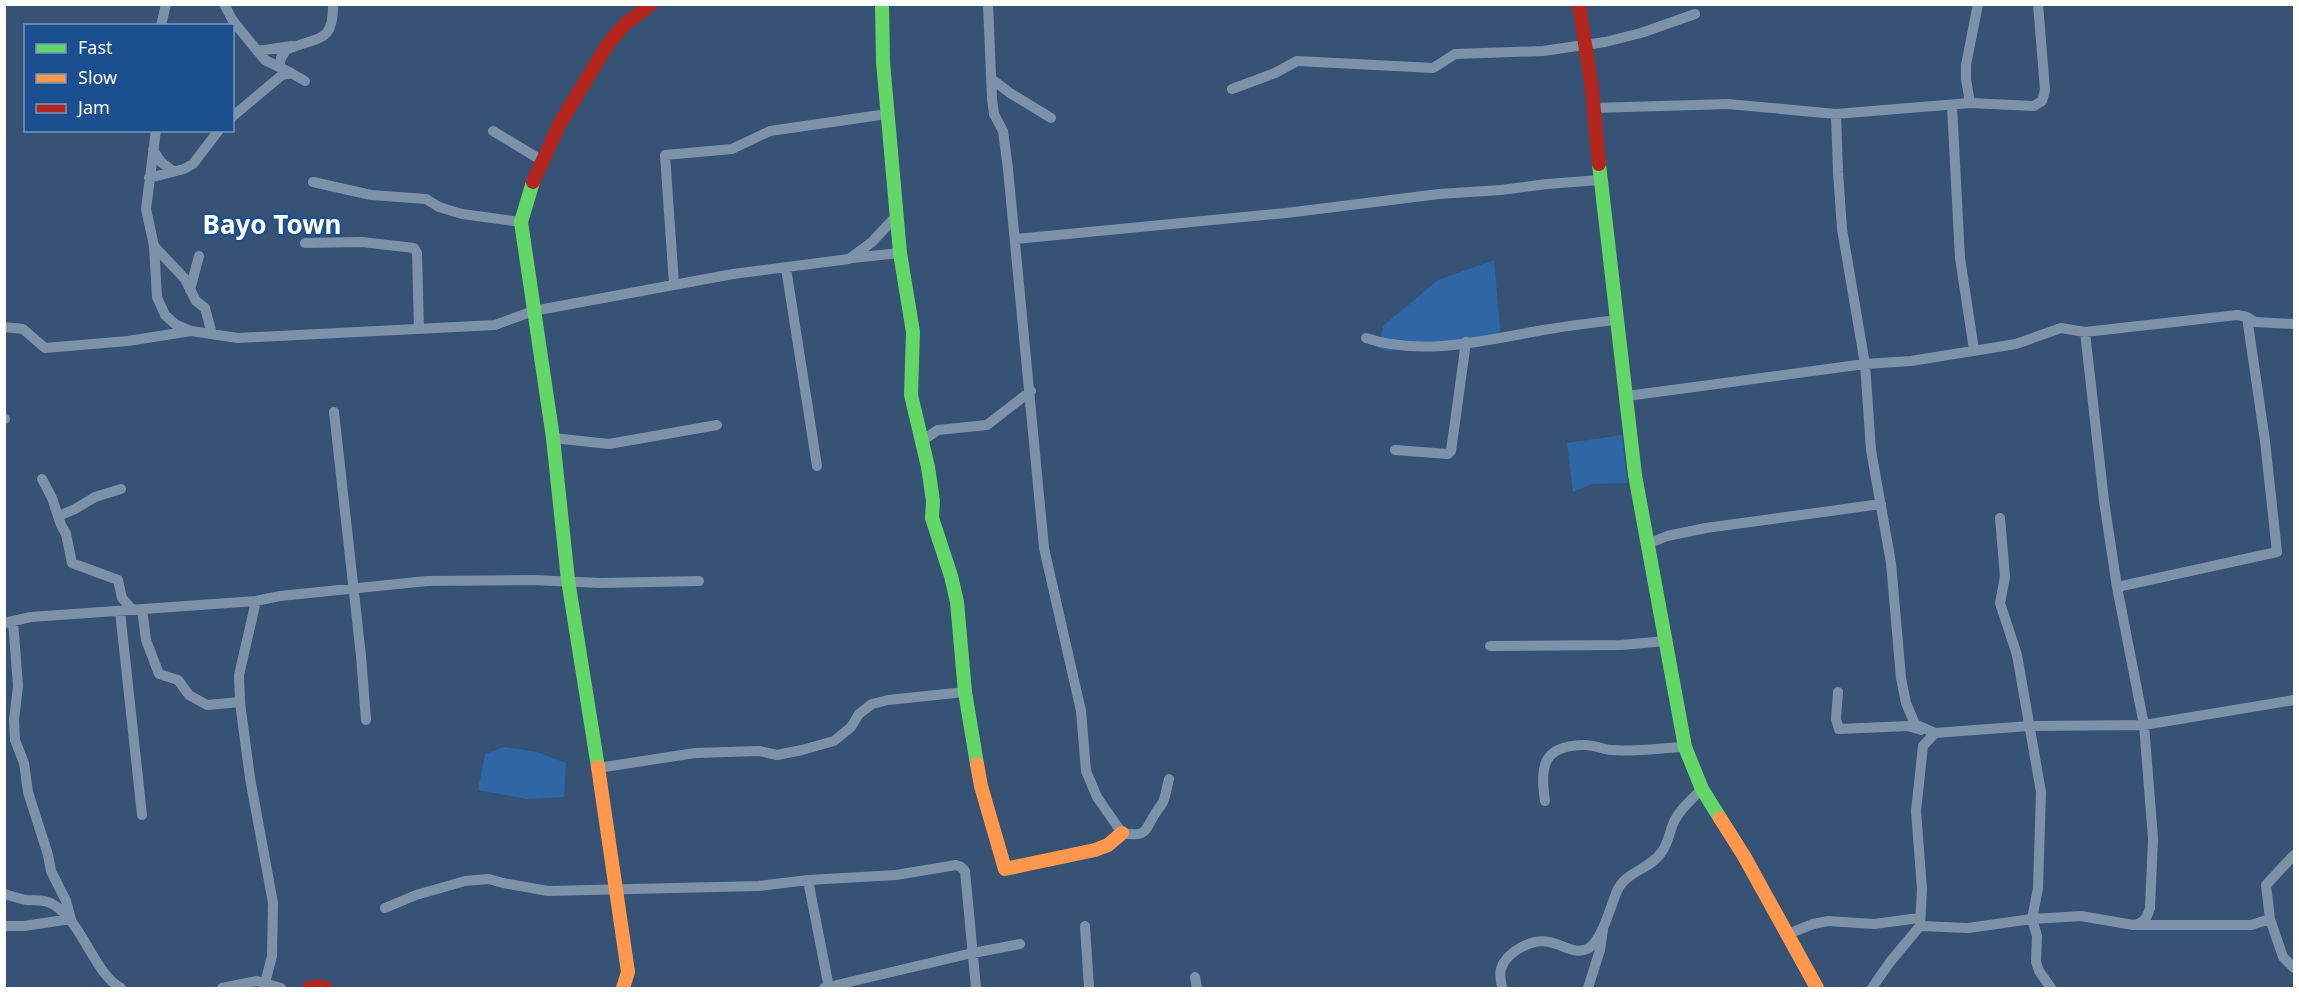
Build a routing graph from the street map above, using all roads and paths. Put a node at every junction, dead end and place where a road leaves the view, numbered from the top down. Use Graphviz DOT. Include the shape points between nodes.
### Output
graph roads {
  1 [pos="166,4"];
  2 [pos="224,4"];
  3 [pos="333,4"];
  4 [pos="651,4"];
  5 [pos="882,4"];
  6 [pos="987,4"];
  7 [pos="1579,4"];
  8 [pos="1978,4"];
  9 [pos="2038,4"];
  10 [pos="1695,14"];
  11 [pos="161,24"];
  12 [pos="1584,45"];
  13 [pos="294,46"];
  14 [pos="257,51"];
  15 [pos="279,67"];
  16 [pos="291,73"];
  17 [pos="993,80"];
  18 [pos="305,81"];
  19 [pos="1232,89"];
  20 [pos="1970,104"];
  21 [pos="1952,106"];
  22 [pos="1594,108"];
  23 [pos="887,114"];
  24 [pos="1836,114"];
  25 [pos="234,115"];
  26 [pos="1051,118"];
  27 [pos="493,131"];
  28 [pos="156,132"];
  29 [pos="217,132"];
  30 [pos="153,150"];
  31 [pos="541,160"];
  32 [pos="173,171"];
  33 [pos="149,178"];
  34 [pos="1600,180"];
  35 [pos="313,182"];
  36 [pos="898,214"];
  37 [pos="521,222"];
  38 [pos="1015,239"];
  39 [pos="305,243"];
  40 [pos="154,246"];
  41 [pos="900,252"];
  42 [pos="199,256"];
  43 [pos="849,259"];
  44 [pos="786,268"];
  45 [pos="674,284"];
  46 [pos="190,290"];
  47 [pos="533,311"];
  48 [pos="2247,317"];
  49 [pos="1616,320"];
  50 [pos="2295,324"];
  51 [pos="4,327"];
  52 [pos="419,329"];
  53 [pos="191,331"];
  54 [pos="2085,332"];
  55 [pos="213,334"];
  56 [pos="1366,338"];
  57 [pos="1466,342"];
  58 [pos="1974,350"];
  59 [pos="1865,364"];
  60 [pos="1031,391"];
  61 [pos="1627,396"];
  62 [pos="334,412"];
  63 [pos="717,425"];
  64 [pos="553,438"];
  65 [pos="923,440"];
  66 [pos="1395,450"];
  67 [pos="817,466"];
  68 [pos="42,479"];
  69 [pos="121,489"];
  70 [pos="1881,504"];
  71 [pos="59,516"];
  72 [pos="2000,518"];
  73 [pos="1648,544"];
  74 [pos="568,580"];
  75 [pos="699,581"];
  76 [pos="2117,587"];
  77 [pos="354,590"];
  78 [pos="256,601"];
  79 [pos="137,609"];
  80 [pos="120,611"];
  81 [pos="9,622"];
  82 [pos="1666,641"];
  83 [pos="1490,646"];
  84 [pos="965,692"];
  85 [pos="1838,692"];
  86 [pos="2295,699"];
  87 [pos="240,702"];
  88 [pos="366,720"];
  89 [pos="2144,725"];
  90 [pos="2029,726"];
  91 [pos="1935,734"];
  92 [pos="1684,747"];
  93 [pos="598,768"];
  94 [pos="1169,778"];
  95 [pos="1702,789"];
  96 [pos="1545,801"];
  97 [pos="142,815"];
  98 [pos="1122,833"];
  99 [pos="2295,855"];
  100 [pos="808,880"];
  101 [pos="618,891"];
  102 [pos="4,894"];
  103 [pos="385,908"];
  104 [pos="71,919"];
  105 [pos="2032,919"];
  106 [pos="2270,919"];
  107 [pos="1920,922"];
  108 [pos="2133,925"];
  109 [pos="4,926"];
  110 [pos="1085,926"];
  111 [pos="1603,927"];
  112 [pos="1788,934"];
  113 [pos="1020,944"];
  114 [pos="972,953"];
  115 [pos="2295,968"];
  116 [pos="628,972"];
  117 [pos="1196,976"];
  118 [pos="265,983"];
  119 [pos="1502,987"];
  120 [pos="121,988"];
  121 [pos="222,988"];
  122 [pos="281,988"];
  123 [pos="309,988"];
  124 [pos="326,988"];
  125 [pos="623,988"];
  126 [pos="631,988"];
  127 [pos="828,988"];
  128 [pos="976,988"];
  129 [pos="1089,988"];
  130 [pos="1197,988"];
  131 [pos="1588,988"];
  132 [pos="1817,988"];
  133 [pos="1872,988"];
  134 [pos="2051,988"];
  1 -- 11 [label="street"];
  2 -- 14 [label="street" via="232,21"];
  3 -- 13 [label="street" via="333,18 323,38"];
  4 -- 31 [label="main road" via="618,31"];
  5 -- 23 [label="main road"];
  6 -- 17 [label="street"];
  7 -- 12 [label="main road"];
  8 -- 20 [label="street" via="1966,65"];
  9 -- 20 [label="street" via="2045,90 2042,101 2034,106"];
  10 -- 12 [label="street" via="1641,33"];
  12 -- 19 [label="street" via="1543,51 1455,54 1433,68 1297,61"];
  12 -- 22 [label="main road"];
  13 -- 14 [label="street"];
  13 -- 15 [label="street" via="286,50"];
  14 -- 15 [label="street"];
  15 -- 16 [label="street"];
  16 -- 18 [label="street"];
  16 -- 25 [label="street" via="276,78"];
  17 -- 26 [label="street"];
  17 -- 38 [label="street" via="993,107 1003,130"];
  20 -- 21 [label="street"];
  21 -- 24 [label="street"];
  21 -- 58 [label="street" via="1960,258"];
  22 -- 24 [label="street" via="1728,104"];
  22 -- 34 [label="main road"];
  23 -- 36 [label="main road"];
  23 -- 45 [label="street" via="770,131 732,149 665,155"];
  24 -- 59 [label="street" via="1842,229"];
  27 -- 31 [label="street"];
  28 -- 30 [label="street"];
  29 -- 32 [label="street" via="193,164"];
  30 -- 32 [label="street"];
  30 -- 33 [label="street"];
  31 -- 37 [label="main road"];
  32 -- 33 [label="street"];
  33 -- 40 [label="street" via="146,209"];
  34 -- 38 [label="street"];
  34 -- 49 [label="main road"];
  35 -- 37 [label="street" via="371,195 426,199 462,214"];
  36 -- 41 [label="main road"];
  36 -- 43 [label="street" via="872,242"];
  37 -- 47 [label="main road"];
  38 -- 60 [label="street"];
  39 -- 52 [label="street" via="362,242 414,248"];
  40 -- 46 [label="street" via="178,269"];
  40 -- 53 [label="street" via="158,297 165,315"];
  41 -- 43 [label="street"];
  41 -- 65 [label="main road" via="913,332 911,395"];
  42 -- 46 [label="street"];
  43 -- 44 [label="street"];
  44 -- 45 [label="street"];
  44 -- 67 [label="street"];
  45 -- 47 [label="street"];
  46 -- 55 [label="street" via="205,308"];
  47 -- 52 [label="street" via="495,325"];
  47 -- 64 [label="main road"];
  48 -- 50 [label="street" via="2255,322"];
  48 -- 54 [label="street"];
  48 -- 76 [label="street" via="2277,552"];
  49 -- 57 [label="street"];
  49 -- 61 [label="main road"];
  51 -- 53 [label="street" via="23,329 45,348"];
  52 -- 55 [label="street" via="238,338"];
  53 -- 55 [label="street"];
  54 -- 58 [label="street" via="2061,328 2016,344"];
  54 -- 76 [label="street"];
  56 -- 57 [label="street" via="1407,346"];
  57 -- 66 [label="street" via="1451,451 1448,454"];
  58 -- 59 [label="street"];
  59 -- 61 [label="street"];
  59 -- 70 [label="street" via="1871,450"];
  60 -- 65 [label="street" via="987,425 938,430"];
  60 -- 98 [label="street" via="1044,548 1081,711 1086,771 1097,797"];
  61 -- 73 [label="main road" via="1635,475"];
  62 -- 77 [label="street"];
  63 -- 64 [label="street" via="609,444"];
  64 -- 74 [label="main road"];
  65 -- 84 [label="main road" via="932,518 957,602"];
  68 -- 71 [label="street"];
  69 -- 71 [label="street" via="95,496"];
  70 -- 73 [label="street" via="1717,526"];
  70 -- 91 [label="street" via="1906,703 1915,724"];
  71 -- 79 [label="street" via="72,563 118,580 122,598"];
  72 -- 90 [label="street" via="2005,577 2000,603 2017,655"];
  73 -- 82 [label="main road"];
  74 -- 75 [label="street"];
  74 -- 77 [label="street" via="427,581"];
  74 -- 93 [label="main road"];
  76 -- 89 [label="street"];
  77 -- 78 [label="street"];
  77 -- 88 [label="street"];
  78 -- 79 [label="street"];
  78 -- 87 [label="street" via="239,675"];
  79 -- 80 [label="street"];
  79 -- 87 [label="street" via="159,674 178,680 189,695 207,705"];
  80 -- 81 [label="street" via="31,616"];
  80 -- 97 [label="street"];
  81 -- 104 [label="street" via="18,686 15,740 51,871"];
  82 -- 83 [label="street"];
  82 -- 92 [label="main road"];
  84 -- 93 [label="street" via="872,704 834,741 813,748 777,755 759,751 695,753"];
  84 -- 98 [label="main road" via="981,786 1005,869 1095,850"];
  85 -- 91 [label="street" via="1839,729 1908,726"];
  86 -- 89 [label="street"];
  87 -- 118 [label="street" via="273,903 272,956"];
  89 -- 90 [label="street"];
  89 -- 108 [label="street" via="2153,838 2152,878 2147,918"];
  90 -- 91 [label="street"];
  90 -- 105 [label="street" via="2042,792 2038,888"];
  91 -- 107 [label="street" via="1923,746 1916,811 1922,889"];
  92 -- 95 [label="main road"];
  92 -- 96 [label="street" via="1611,750 1585,744 1556,752 1547,759 1541,776"];
  93 -- 101 [label="main road"];
  94 -- 98 [label="street" via="1151,825 1138,834"];
  95 -- 111 [label="street" via="1678,814 1661,853 1626,878 1618,889"];
  95 -- 112 [label="main road"];
  99 -- 106 [label="street" via="2266,885"];
  100 -- 101 [label="street" via="759,886"];
  100 -- 114 [label="street" via="961,867 965,871"];
  100 -- 127 [label="street"];
  101 -- 103 [label="street" via="548,891 489,879 465,881"];
  101 -- 116 [label="main road"];
  102 -- 104 [label="street" via="53,904"];
  104 -- 109 [label="street"];
  104 -- 120 [label="street" via="99,964"];
  105 -- 107 [label="street" via="1968,928"];
  105 -- 108 [label="street" via="2081,916"];
  105 -- 134 [label="street" via="2037,936 2038,972"];
  106 -- 108 [label="street" via="2251,926"];
  106 -- 115 [label="street" via="2283,957"];
  107 -- 112 [label="street" via="1828,921"];
  107 -- 133 [label="street"];
  110 -- 129 [label="street"];
  111 -- 119 [label="street" via="1589,948 1578,951 1539,941 1518,949 1501,968"];
  111 -- 131 [label="street"];
  112 -- 132 [label="main road"];
  113 -- 114 [label="street"];
  114 -- 127 [label="street"];
  114 -- 128 [label="street"];
  116 -- 125 [label="main road"];
  116 -- 126 [label="street"];
  117 -- 130 [label="street"];
  118 -- 121 [label="street"];
  118 -- 122 [label="street"];
  123 -- 124 [label="main road"];
}
